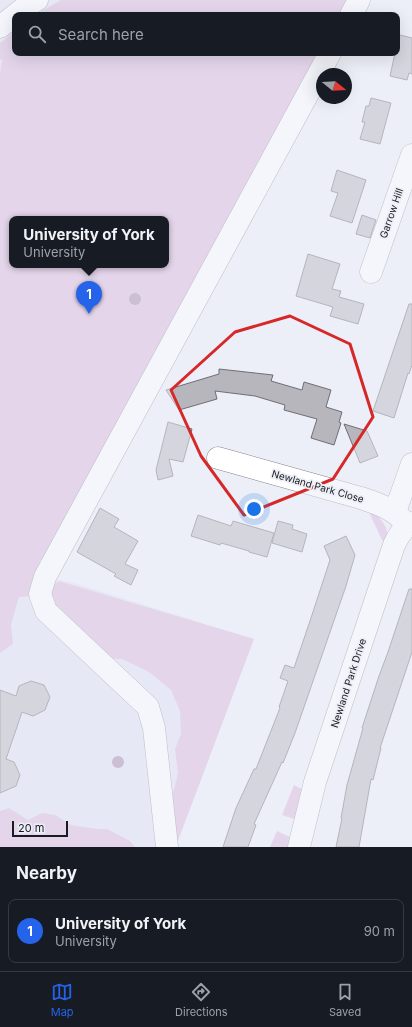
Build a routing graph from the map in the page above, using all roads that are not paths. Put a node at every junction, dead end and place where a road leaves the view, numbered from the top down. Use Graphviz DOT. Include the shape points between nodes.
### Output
graph roads {
  1 [pos="359,0"];
  2 [pos="30,4"];
  3 [pos="20,12"];
  4 [pos="353,12"];
  5 [pos="12,18"];
  6 [pos="0,27"];
  7 [pos="328,56"];
  8 [pos="412,155"];
  9 [pos="371,272"];
  10 [pos="218,458"];
  11 [pos="412,464"];
  12 [pos="405,520"];
  13 [pos="167,847"];
  14 [pos="299,847"];
  1 -- 4 [label="street"];
  2 -- 3 [label="street"];
  5 -- 6 [label="street"];
  7 -- 13 [label="street" via="45,577 40,594 46,611 148,707 154,728"];
  8 -- 9 [label="street, Garrow Hill"];
  10 -- 12 [label="street, Newland Park Close" via="361,498 384,506"];
  11 -- 12 [label="street, Newland Park Drive"];
  12 -- 14 [label="street, Newland Park Drive" via="394,545 315,782"];
}
